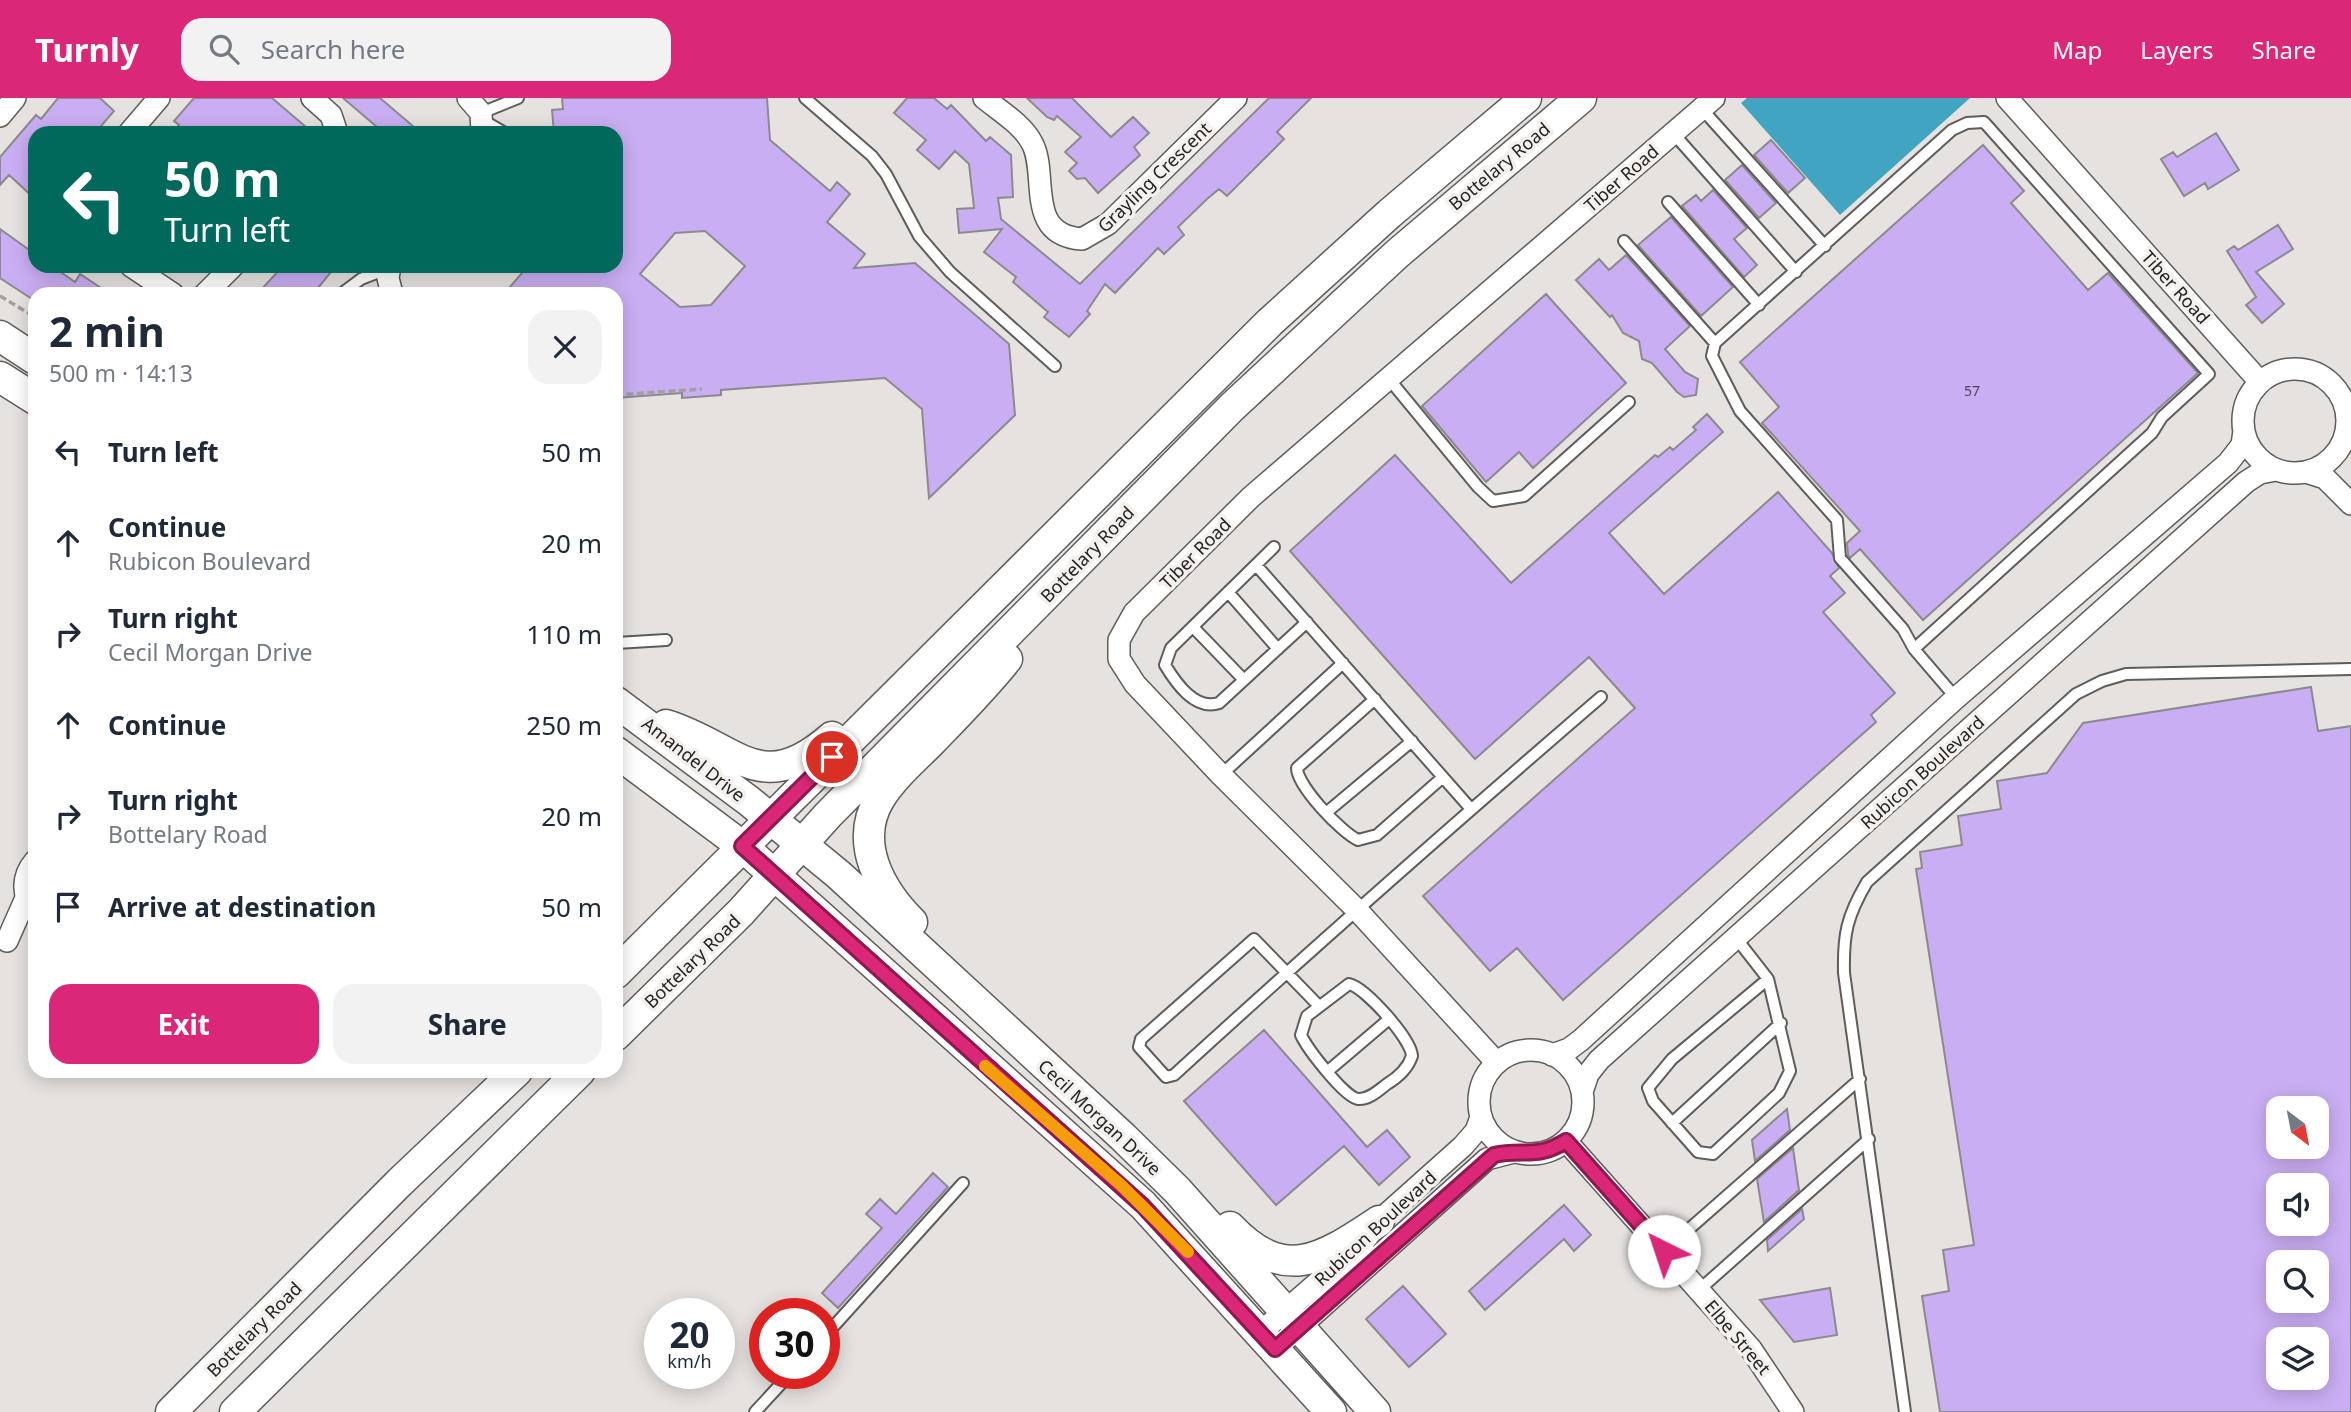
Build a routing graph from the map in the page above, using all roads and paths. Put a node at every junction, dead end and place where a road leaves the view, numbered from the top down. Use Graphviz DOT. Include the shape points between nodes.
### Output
graph roads {
  1 [pos="15,98"];
  2 [pos="159,98"];
  3 [pos="312,98"];
  4 [pos="518,98"];
  5 [pos="804,98"];
  6 [pos="984,98"];
  7 [pos="1236,98"];
  8 [pos="1526,98"];
  9 [pos="1581,98"];
  10 [pos="2007,98"];
  11 [pos="1708,103"];
  12 [pos="0,116"];
  13 [pos="478,116"];
  14 [pos="135,126"];
  15 [pos="335,126"];
  16 [pos="494,126"];
  17 [pos="1673,133"];
  18 [pos="1668,202"];
  19 [pos="1624,241"];
  20 [pos="1825,246"];
  21 [pos="1797,272"];
  22 [pos="142,273"];
  23 [pos="226,273"];
  24 [pos="374,273"];
  25 [pos="162,287"];
  26 [pos="212,287"];
  27 [pos="350,287"];
  28 [pos="0,296"];
  29 [pos="1759,304"];
  30 [pos="28,313"];
  31 [pos="0,336"];
  32 [pos="1715,343"];
  33 [pos="28,354"];
  34 [pos="1055,366"];
  35 [pos="0,377"];
  36 [pos="1388,379"];
  37 [pos="2260,382"];
  38 [pos="702,389"];
  39 [pos="28,395"];
  40 [pos="623,395"];
  41 [pos="1629,402"];
  42 [pos="2244,432"];
  43 [pos="2345,439"];
  44 [pos="2351,462"];
  45 [pos="2276,470"];
  46 [pos="2306,472"];
  47 [pos="2351,504"];
  48 [pos="1096,546"];
  49 [pos="1274,547"];
  50 [pos="1256,565"];
  51 [pos="1227,593"];
  52 [pos="1307,622"];
  53 [pos="1193,627"];
  54 [pos="666,640"];
  55 [pos="950,640"];
  56 [pos="623,643"];
  57 [pos="1278,649"];
  58 [pos="1914,649"];
  59 [pos="1343,663"];
  60 [pos="2351,669"];
  61 [pos="1244,680"];
  62 [pos="1601,697"];
  63 [pos="1956,698"];
  64 [pos="1375,699"];
  65 [pos="627,709"];
  66 [pos="1412,741"];
  67 [pos="623,757"];
  68 [pos="1221,775"];
  69 [pos="1443,777"];
  70 [pos="1472,809"];
  71 [pos="1327,812"];
  72 [pos="770,818"];
  73 [pos="802,845"];
  74 [pos="742,846"];
  75 [pos="775,876"];
  76 [pos="28,908"];
  77 [pos="1357,909"];
  78 [pos="28,929"];
  79 [pos="1736,938"];
  80 [pos="3,945"];
  81 [pos="623,966"];
  82 [pos="1286,973"];
  83 [pos="1768,979"];
  84 [pos="1320,1006"];
  85 [pos="1388,1020"];
  86 [pos="1781,1023"];
  87 [pos="623,1028"];
  88 [pos="1552,1055"];
  89 [pos="1497,1063"];
  90 [pos="1328,1071"];
  91 [pos="510,1078"];
  92 [pos="573,1078"];
  93 [pos="1860,1079"];
  94 [pos="1582,1092"];
  95 [pos="1085,1102"];
  96 [pos="1481,1117"];
  97 [pos="1672,1123"];
  98 [pos="1869,1139"];
  99 [pos="1566,1141"];
  100 [pos="1514,1152"];
  101 [pos="1151,1164"];
  102 [pos="963,1183"];
  103 [pos="1379,1221"];
  104 [pos="1664,1251"];
  105 [pos="1699,1290"];
  106 [pos="840,1318"];
  107 [pos="1292,1319"];
  108 [pos="1267,1341"];
  109 [pos="776,1389"];
  110 [pos="171,1412"];
  111 [pos="235,1412"];
  112 [pos="755,1412"];
  113 [pos="1331,1412"];
  114 [pos="1375,1412"];
  115 [pos="1793,1412"];
  116 [pos="1905,1412"];
  1 -- 12 [label="street"];
  2 -- 14 [label="street"];
  3 -- 15 [label="street" via="331,115"];
  4 -- 13 [label="lane"];
  5 -- 34 [label="lane" via="872,156 919,236 950,272"];
  6 -- 7 [label="street, Grayling Crescent" via="1031,141 1040,202 1050,223 1067,236 1082,239 1108,224"];
  8 -- 55 [label="main road, Bottelary Road" via="1270,322"];
  9 -- 48 [label="main road, Bottelary Road" via="1341,304"];
  10 -- 37 [label="street, Tiber Road"];
  11 -- 17 [label="street, Tiber Road"];
  11 -- 20 [label="lane"];
  13 -- 16 [label="lane"];
  17 -- 21 [label="lane"];
  17 -- 36 [label="street, Tiber Road"];
  18 -- 29 [label="lane"];
  19 -- 32 [label="lane"];
  20 -- 21 [label="lane"];
  20 -- 58 [label="lane" via="1952,130 1984,122 2209,374 2162,417 2152,433"];
  21 -- 29 [label="lane"];
  22 -- 25 [label="street"];
  23 -- 26 [label="street"];
  24 -- 27 [label="lane"];
  28 -- 30 [label="path"];
  29 -- 32 [label="lane"];
  31 -- 33 [label="main road"];
  32 -- 58 [label="lane" via="1712,356 1740,411 1837,520 1840,558 1903,629"];
  35 -- 39 [label="main road"];
  36 -- 41 [label="lane" via="1493,501 1524,496"];
  36 -- 68 [label="street, Tiber Road" via="1251,497 1134,613 1122,631 1118,648 1123,668"];
  37 -- 42 [label="street" via="2246,403"];
  37 -- 43 [label="street" via="2292,369 2322,376 2343,400"];
  38 -- 40 [label="path"];
  42 -- 45 [label="street" via="2255,454"];
  42 -- 63 [label="street, Rubicon Boulevard" via="2234,458"];
  43 -- 44 [label="street"];
  43 -- 46 [label="street" via="2332,458"];
  45 -- 46 [label="street"];
  45 -- 79 [label="street, Rubicon Boulevard" via="2246,482"];
  46 -- 47 [label="street" via="2325,478"];
  48 -- 73 [label="main road, Bottelary Road"];
  48 -- 95 [label="main road" via="982,691 885,790 868,831 876,872 892,901 1048,1056"];
  49 -- 50 [label="lane"];
  50 -- 51 [label="lane"];
  50 -- 52 [label="lane"];
  51 -- 53 [label="lane"];
  51 -- 57 [label="lane"];
  52 -- 57 [label="lane"];
  52 -- 59 [label="lane"];
  53 -- 61 [label="lane"];
  53 -- 61 [label="lane" via="1171,648 1164,662 1172,676 1198,703 1209,706 1219,703"];
  54 -- 56 [label="lane"];
  55 -- 65 [label="main road" via="819,748 785,766 762,768"];
  55 -- 72 [label="main road, Bottelary Road"];
  57 -- 61 [label="lane"];
  58 -- 63 [label="lane"];
  59 -- 64 [label="lane"];
  59 -- 68 [label="lane"];
  60 -- 93 [label="lane" via="2126,674 2076,694 1867,882 1849,912 1843,941 1844,973"];
  62 -- 70 [label="lane"];
  63 -- 88 [label="street, Rubicon Boulevard" via="1581,1040"];
  64 -- 66 [label="lane"];
  64 -- 71 [label="lane" via="1297,768 1301,783"];
  65 -- 72 [label="main road, Amandel Drive"];
  66 -- 69 [label="lane"];
  66 -- 71 [label="lane"];
  67 -- 74 [label="main road"];
  68 -- 77 [label="street, Tiber Road"];
  69 -- 70 [label="lane"];
  69 -- 71 [label="lane" via="1369,839 1350,837"];
  70 -- 77 [label="lane"];
  72 -- 73 [label="main road, Amandel Drive"];
  72 -- 74 [label="main road, Bottelary Road"];
  73 -- 75 [label="main road, Bottelary Road"];
  73 -- 95 [label="main road, Cecil Morgan Drive"];
  74 -- 75 [label="main road, Cecil Morgan Drive"];
  74 -- 81 [label="main road, Bottelary Road"];
  75 -- 87 [label="main road, Bottelary Road"];
  75 -- 108 [label="main road, Cecil Morgan Drive" via="1143,1206"];
  76 -- 80 [label="street"];
  77 -- 82 [label="lane"];
  77 -- 89 [label="street, Tiber Road"];
  78 -- 80 [label="street"];
  79 -- 83 [label="lane"];
  79 -- 94 [label="street, Rubicon Boulevard" via="1599,1060"];
  82 -- 82 [label="lane" via="1174,1075 1160,1074 1142,1054 1142,1040 1254,939"];
  82 -- 84 [label="lane"];
  83 -- 86 [label="lane"];
  83 -- 97 [label="lane" via="1672,1059 1648,1088"];
  84 -- 85 [label="lane" via="1349,984 1366,994"];
  84 -- 90 [label="lane" via="1307,1016 1301,1035"];
  85 -- 90 [label="lane"];
  85 -- 90 [label="lane" via="1408,1043 1412,1056 1392,1081 1359,1099 1348,1094"];
  86 -- 97 [label="lane"];
  86 -- 97 [label="lane" via="1790,1071 1779,1093 1729,1141 1713,1154 1698,1152"];
  88 -- 89 [label="street" via="1520,1051"];
  88 -- 94 [label="street" via="1571,1070"];
  89 -- 96 [label="street" via="1482,1082 1478,1097"];
  91 -- 110 [label="main road, Bottelary Road"];
  92 -- 111 [label="main road"];
  93 -- 98 [label="lane"];
  93 -- 104 [label="lane"];
  94 -- 99 [label="street" via="1577,1127"];
  95 -- 101 [label="main road, Cecil Morgan Drive"];
  96 -- 100 [label="street" via="1498,1143"];
  96 -- 103 [label="street, Rubicon Boulevard" via="1467,1142"];
  98 -- 105 [label="lane"];
  98 -- 116 [label="lane"];
  99 -- 100 [label="street" via="1532,1155"];
  99 -- 104 [label="street, Elbe Street"];
  100 -- 107 [label="street, Rubicon Boulevard" via="1487,1159"];
  101 -- 103 [label="main road" via="1204,1200 1245,1243 1273,1259 1289,1262 1320,1256"];
  101 -- 107 [label="main road, Cecil Morgan Drive"];
  102 -- 106 [label="lane"];
  103 -- 107 [label="street, Rubicon Boulevard"];
  104 -- 105 [label="street, Elbe Street"];
  105 -- 115 [label="street, Elbe Street" via="1763,1364"];
  107 -- 108 [label="street, Rubicon Boulevard"];
  107 -- 114 [label="main road, Cecil Morgan Drive"];
  108 -- 113 [label="main road, Cecil Morgan Drive"];
  109 -- 112 [label="lane"];
}
